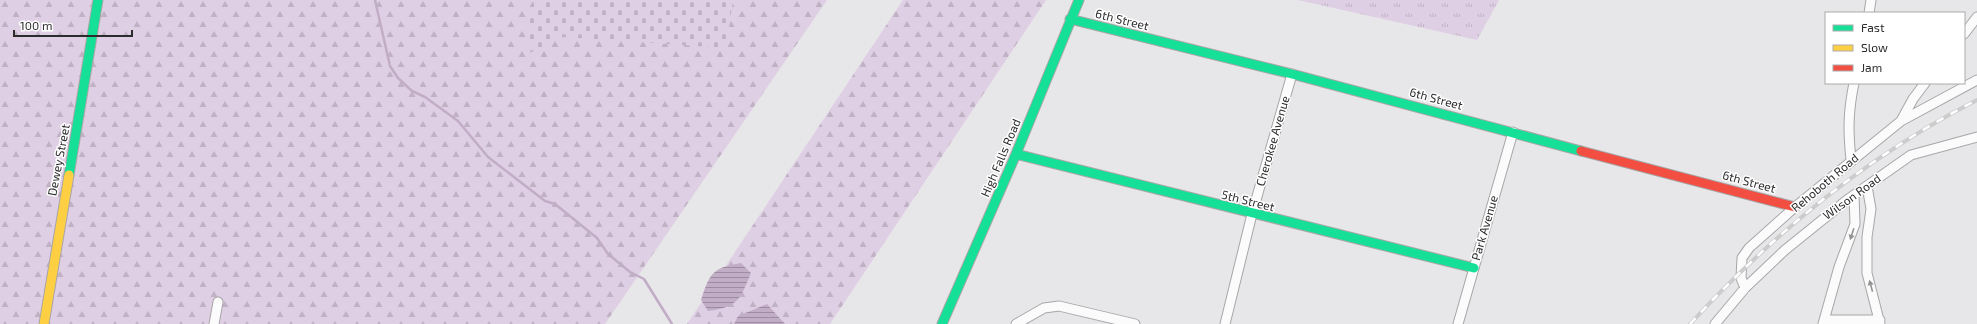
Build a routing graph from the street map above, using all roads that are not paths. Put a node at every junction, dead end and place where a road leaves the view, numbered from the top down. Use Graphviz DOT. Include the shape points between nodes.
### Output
graph roads {
  1 [pos="98,0"];
  2 [pos="1079,0"];
  3 [pos="1871,0"];
  4 [pos="1869,12"];
  5 [pos="1977,17"];
  6 [pos="1070,20"];
  7 [pos="1965,33"];
  8 [pos="1292,74"];
  9 [pos="1977,80"];
  10 [pos="1854,84"];
  11 [pos="1924,84"];
  12 [pos="1901,120"];
  13 [pos="1513,132"];
  14 [pos="1977,137"];
  15 [pos="1016,154"];
  16 [pos="1851,160"];
  17 [pos="1867,186"];
  18 [pos="1854,195"];
  19 [pos="1795,207"];
  20 [pos="1252,214"];
  21 [pos="1474,268"];
  22 [pos="1745,288"];
  23 [pos="218,302"];
  24 [pos="1108,321"];
  25 [pos="1823,322"];
  26 [pos="1880,322"];
  27 [pos="44,324"];
  28 [pos="214,324"];
  29 [pos="942,324"];
  30 [pos="1016,324"];
  31 [pos="1135,324"];
  32 [pos="1225,324"];
  33 [pos="1458,324"];
  34 [pos="1715,324"];
  1 -- 27 [label="street, Dewey Street" via="76,145 65,194"];
  2 -- 6 [label="street, High Falls Road"];
  3 -- 4 [label="street"];
  5 -- 7 [label="street"];
  6 -- 8 [label="street, 6th Street"];
  6 -- 15 [label="street, High Falls Road"];
  8 -- 13 [label="street, 6th Street"];
  8 -- 20 [label="street, Cherokee Avenue"];
  9 -- 12 [label="street"];
  10 -- 16 [label="street" via="1848,111"];
  11 -- 12 [label="street, Rehoboth Road"];
  12 -- 16 [label="street, Rehoboth Road"];
  13 -- 19 [label="street, 6th Street"];
  13 -- 21 [label="street, Park Avenue"];
  14 -- 17 [label="street, Wilson Road" via="1911,155"];
  15 -- 20 [label="street, 5th Street"];
  15 -- 29 [label="street, High Falls Road"];
  16 -- 19 [label="street, Rehoboth Road"];
  17 -- 18 [label="street, Wilson Road"];
  26 -- 17 [label="street, one-way" via="1867,273 1867,237 1871,209"];
  18 -- 22 [label="street, Wilson Road" via="1808,230"];
  18 -- 25 [label="street, one-way" via="1855,224"];
  19 -- 22 [label="street, Rehoboth Road" via="1749,248 1742,258 1741,278"];
  20 -- 21 [label="street, 5th Street"];
  20 -- 32 [label="street, Cherokee Avenue"];
  21 -- 33 [label="street, Park Avenue"];
  22 -- 34 [label="street, Wilson Road"];
  23 -- 28 [label="street"];
  24 -- 30 [label="street" via="1059,306 1044,308"];
  24 -- 31 [label="street"];
  25 -- 26 [label="street"];
}
